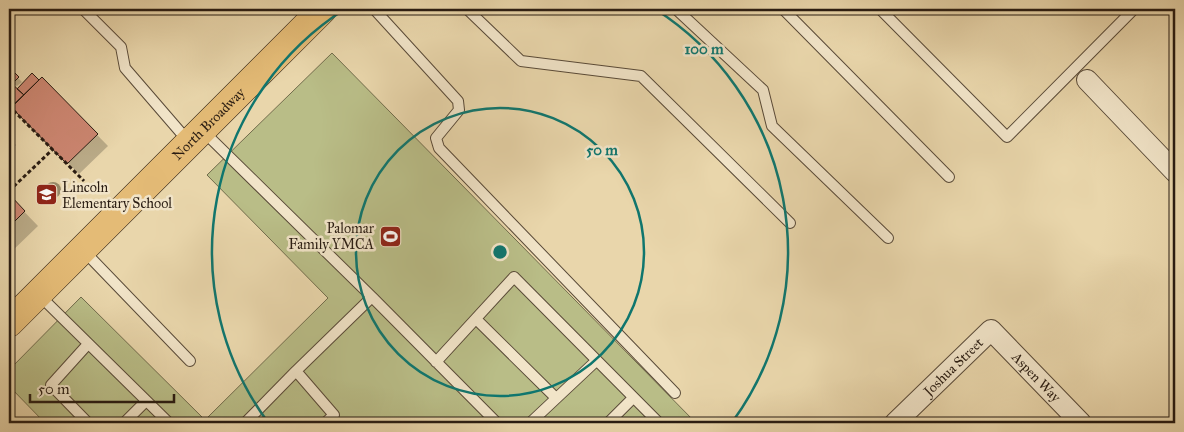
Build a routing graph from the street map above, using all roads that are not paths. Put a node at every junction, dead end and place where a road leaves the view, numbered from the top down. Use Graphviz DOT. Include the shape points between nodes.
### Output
graph roads {
  1 [pos="84,9"];
  2 [pos="323,9"];
  3 [pos="374,9"];
  4 [pos="467,9"];
  5 [pos="654,9"];
  6 [pos="783,9"];
  7 [pos="880,9"];
  8 [pos="1134,9"];
  9 [pos="1087,80"];
  10 [pos="195,136"];
  11 [pos="1172,162"];
  12 [pos="949,177"];
  13 [pos="790,223"];
  14 [pos="888,238"];
  15 [pos="82,249"];
  16 [pos="38,294"];
  17 [pos="372,296"];
  18 [pos="476,319"];
  19 [pos="9,323"];
  20 [pos="991,330"];
  21 [pos="88,344"];
  22 [pos="190,360"];
  23 [pos="596,360"];
  24 [pos="436,362"];
  25 [pos="296,371"];
  26 [pos="675,393"];
  27 [pos="556,398"];
  28 [pos="633,398"];
  29 [pos="146,401"];
  30 [pos="88,423"];
  31 [pos="124,423"];
  32 [pos="169,423"];
  33 [pos="245,423"];
  34 [pos="326,423"];
  35 [pos="497,423"];
  36 [pos="530,423"];
  37 [pos="608,423"];
  38 [pos="659,423"];
  39 [pos="895,423"];
  40 [pos="1081,423"];
  1 -- 10 [label="lane" via="121,48 125,68"];
  2 -- 10 [label="main road, North Broadway"];
  3 -- 26 [label="lane" via="458,101 458,110 436,138 439,148"];
  4 -- 13 [label="lane" via="521,61 641,76"];
  5 -- 14 [label="lane" via="676,9 763,90 772,126"];
  6 -- 12 [label="lane"];
  7 -- 8 [label="lane" via="1007,136"];
  9 -- 11 [label="street"];
  10 -- 15 [label="main road, North Broadway"];
  10 -- 17 [label="lane"];
  15 -- 16 [label="main road, North Broadway"];
  15 -- 22 [label="lane"];
  16 -- 19 [label="main road, North Broadway"];
  16 -- 21 [label="lane"];
  17 -- 24 [label="lane"];
  17 -- 25 [label="lane"];
  18 -- 23 [label="lane" via="514,277"];
  18 -- 24 [label="lane"];
  18 -- 27 [label="lane"];
  20 -- 39 [label="street, Joshua Street"];
  20 -- 40 [label="street, Aspen Way"];
  21 -- 29 [label="lane"];
  21 -- 30 [label="lane" via="50,385"];
  23 -- 27 [label="lane"];
  23 -- 28 [label="lane"];
  24 -- 35 [label="lane"];
  25 -- 33 [label="lane"];
  25 -- 34 [label="lane" via="334,415"];
  27 -- 36 [label="lane"];
  28 -- 37 [label="lane"];
  28 -- 38 [label="lane"];
  29 -- 31 [label="lane"];
  29 -- 32 [label="lane"];
}
